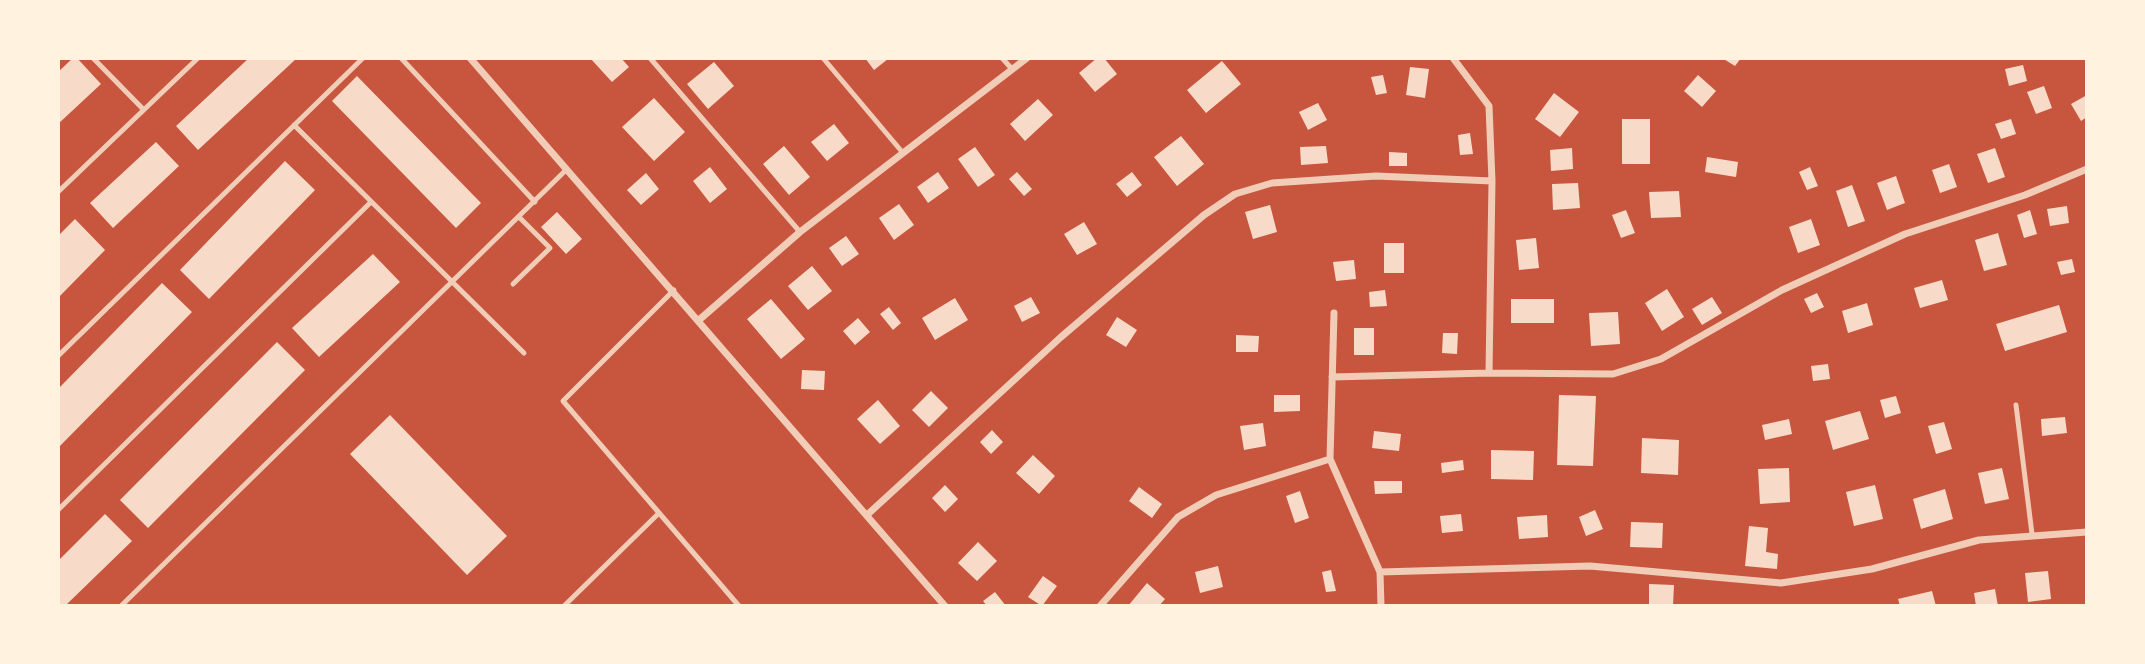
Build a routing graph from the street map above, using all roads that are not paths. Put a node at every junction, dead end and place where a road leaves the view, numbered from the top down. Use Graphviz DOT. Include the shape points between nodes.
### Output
graph roads {
  1 [pos="93,58"];
  2 [pos="198,58"];
  3 [pos="363,58"];
  4 [pos="401,58"];
  5 [pos="470,58"];
  6 [pos="650,58"];
  7 [pos="823,58"];
  8 [pos="1002,58"];
  9 [pos="1027,58"];
  10 [pos="1453,58"];
  11 [pos="1012,69"];
  12 [pos="143,108"];
  13 [pos="294,125"];
  14 [pos="903,153"];
  15 [pos="568,169"];
  16 [pos="2087,169"];
  17 [pos="1492,181"];
  18 [pos="58,192"];
  19 [pos="371,202"];
  20 [pos="536,202"];
  21 [pos="520,218"];
  22 [pos="800,232"];
  23 [pos="513,284"];
  24 [pos="453,285"];
  25 [pos="674,290"];
  26 [pos="1334,313"];
  27 [pos="699,320"];
  28 [pos="524,353"];
  29 [pos="58,356"];
  30 [pos="1489,373"];
  31 [pos="1332,377"];
  32 [pos="2017,405"];
  33 [pos="1330,458"];
  34 [pos="58,510"];
  35 [pos="658,514"];
  36 [pos="867,516"];
  37 [pos="2087,531"];
  38 [pos="2032,534"];
  39 [pos="1380,572"];
  40 [pos="121,606"];
  41 [pos="564,606"];
  42 [pos="740,606"];
  43 [pos="945,606"];
  44 [pos="1100,606"];
  45 [pos="1381,606"];
  1 -- 12 [label="lane"];
  2 -- 12 [label="lane"];
  3 -- 13 [label="lane"];
  4 -- 20 [label="lane"];
  5 -- 15 [label="street"];
  6 -- 22 [label="lane"];
  7 -- 14 [label="lane"];
  8 -- 11 [label="lane"];
  9 -- 11 [label="street"];
  10 -- 17 [label="street" via="1489,106"];
  11 -- 14 [label="street"];
  12 -- 18 [label="lane"];
  13 -- 19 [label="lane"];
  13 -- 29 [label="lane"];
  14 -- 22 [label="street"];
  15 -- 20 [label="lane"];
  15 -- 25 [label="street"];
  16 -- 30 [label="street" via="2025,195 1905,234 1783,290 1661,359 1613,374"];
  17 -- 30 [label="street"];
  17 -- 36 [label="street" via="1376,176 1272,184 1235,194 1071,329"];
  19 -- 24 [label="lane"];
  19 -- 34 [label="lane"];
  20 -- 21 [label="lane"];
  21 -- 23 [label="lane" via="550,248"];
  21 -- 24 [label="lane"];
  22 -- 27 [label="street"];
  24 -- 28 [label="lane"];
  24 -- 40 [label="lane"];
  25 -- 27 [label="street"];
  25 -- 35 [label="lane" via="563,401"];
  26 -- 31 [label="street"];
  27 -- 36 [label="street"];
  30 -- 31 [label="street"];
  31 -- 33 [label="street"];
  32 -- 38 [label="lane"];
  33 -- 39 [label="street"];
  33 -- 44 [label="street" via="1216,495 1178,517"];
  35 -- 41 [label="lane"];
  35 -- 42 [label="lane"];
  36 -- 43 [label="street"];
  37 -- 38 [label="street"];
  38 -- 39 [label="street" via="1979,540 1872,569 1781,583 1590,566"];
  39 -- 45 [label="street"];
}
